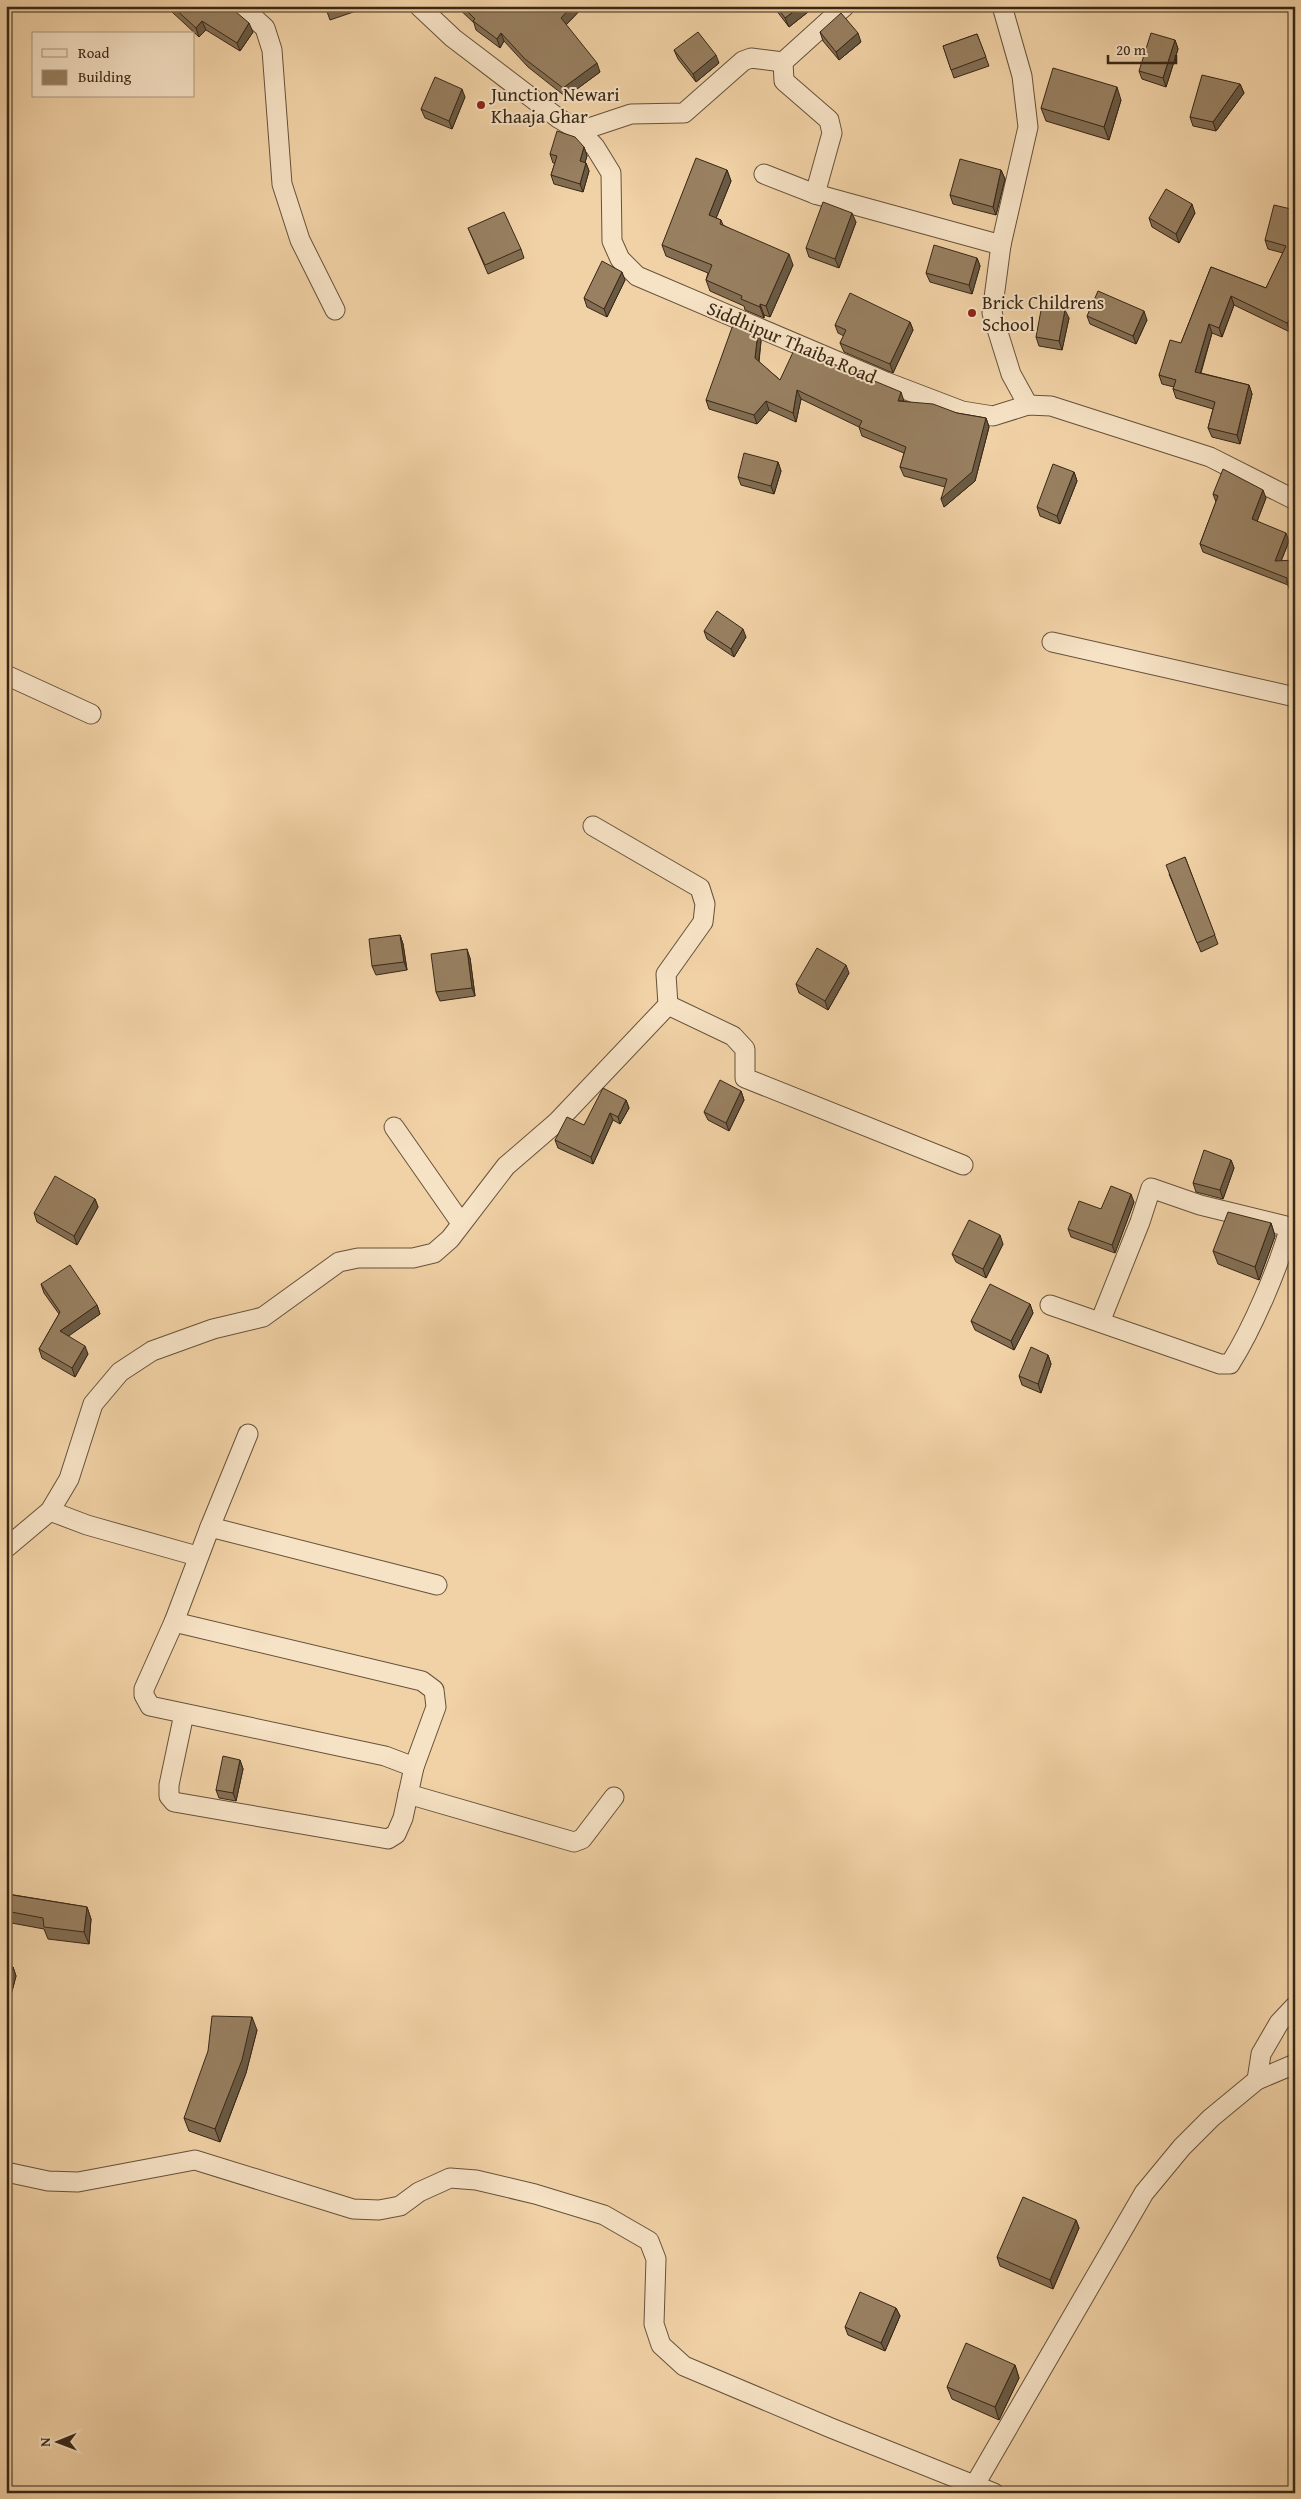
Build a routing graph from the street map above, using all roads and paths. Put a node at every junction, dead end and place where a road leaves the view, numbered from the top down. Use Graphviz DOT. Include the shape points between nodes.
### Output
graph roads {
  1 [pos="241,6"];
  2 [pos="420,6"];
  3 [pos="845,6"];
  4 [pos="1002,6"];
  5 [pos="783,62"];
  6 [pos="580,131"];
  7 [pos="764,174"];
  8 [pos="815,194"];
  9 [pos="1001,246"];
  10 [pos="335,310"];
  11 [pos="1028,405"];
  12 [pos="1295,500"];
  13 [pos="1052,642"];
  14 [pos="6,675"];
  15 [pos="1295,697"];
  16 [pos="91,714"];
  17 [pos="593,826"];
  18 [pos="668,1005"];
  19 [pos="394,1127"];
  20 [pos="963,1165"];
  21 [pos="461,1223"];
  22 [pos="1293,1226"];
  23 [pos="1290,1248"];
  24 [pos="1050,1305"];
  25 [pos="1100,1322"];
  26 [pos="248,1434"];
  27 [pos="50,1510"];
  28 [pos="210,1527"];
  29 [pos="6,1548"];
  30 [pos="197,1556"];
  31 [pos="437,1585"];
  32 [pos="174,1622"];
  33 [pos="184,1714"];
  34 [pos="414,1768"];
  35 [pos="408,1794"];
  36 [pos="614,1798"];
  37 [pos="1295,2006"];
  38 [pos="1295,2064"];
  39 [pos="1257,2080"];
  40 [pos="6,2172"];
  41 [pos="972,2489"];
  42 [pos="994,2493"];
  1 -- 10 [label="street" via="265,28 272,50 282,184 300,240"];
  2 -- 6 [label="street, Siddhipur Thaiba Road" via="453,38 558,118"];
  3 -- 5 [label="street"];
  4 -- 9 [label="street" via="1022,76 1028,127"];
  5 -- 6 [label="street" via="751,58 743,61 684,113 631,114"];
  5 -- 8 [label="street" via="784,81 829,120 832,133"];
  6 -- 11 [label="street, Siddhipur Thaiba Road" via="595,147 611,174 612,241 620,259 637,276 962,411 992,416"];
  7 -- 8 [label="street"];
  8 -- 9 [label="street"];
  9 -- 11 [label="street" via="992,313 1011,374"];
  11 -- 12 [label="street, Siddhipur Thaiba Road" via="1051,406 1210,457"];
  13 -- 15 [label="street"];
  14 -- 16 [label="street"];
  17 -- 18 [label="street" via="700,888 705,904 703,922 666,974"];
  18 -- 20 [label="street" via="733,1036 746,1049 745,1078"];
  18 -- 21 [label="street" via="557,1122 506,1166"];
  19 -- 21 [label="street"];
  21 -- 27 [label="street" via="450,1239 434,1253 413,1258 358,1258 338,1262 263,1317 213,1329 152,1351 120,1372 93,1404 68,1479"];
  22 -- 23 [label="street"];
  22 -- 25 [label="street" via="1200,1205 1151,1188"];
  23 -- 25 [label="street" via="1230,1364 1220,1364"];
  24 -- 25 [label="street"];
  26 -- 28 [label="street"];
  27 -- 29 [label="street"];
  27 -- 30 [label="street" via="87,1525"];
  28 -- 30 [label="street"];
  28 -- 31 [label="street"];
  30 -- 32 [label="street"];
  32 -- 33 [label="street" via="144,1695 150,1706"];
  32 -- 34 [label="street" via="422,1681 434,1690 436,1707"];
  33 -- 34 [label="street" via="385,1756"];
  33 -- 35 [label="street" via="170,1785 169,1796 174,1802 388,1840 396,1834 403,1818"];
  34 -- 35 [label="street"];
  35 -- 36 [label="street" via="574,1842 582,1839"];
  37 -- 39 [label="street" via="1261,2054"];
  38 -- 39 [label="street"];
  39 -- 41 [label="street" via="1194,2136 1144,2193"];
  40 -- 41 [label="street" via="48,2181 78,2182 195,2160 353,2209 379,2210 400,2206 419,2192 450,2178 476,2180 535,2194 604,2215 649,2241 656,2259 654,2324 661,2345 684,2366"];
  41 -- 42 [label="street"];
}
